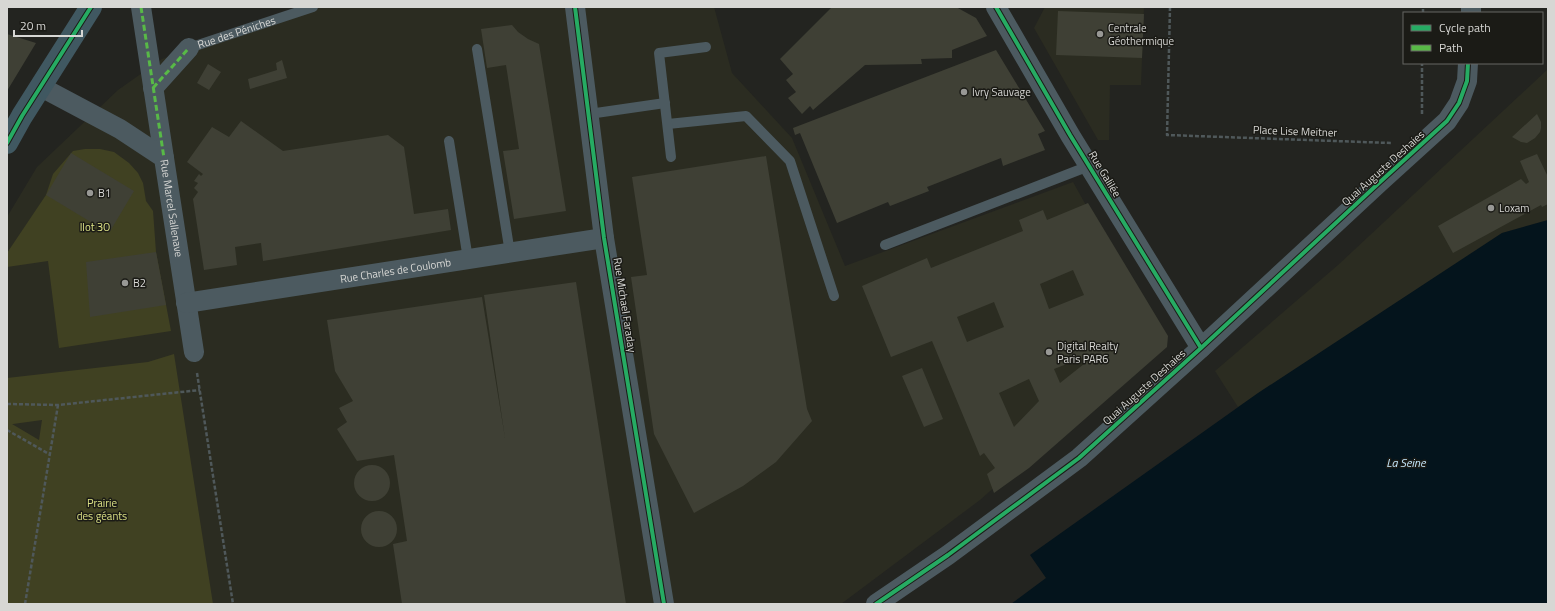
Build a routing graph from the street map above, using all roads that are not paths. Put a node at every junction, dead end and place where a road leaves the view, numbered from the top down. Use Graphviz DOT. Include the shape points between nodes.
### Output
graph roads {
  1 [pos="91,7"];
  2 [pos="141,7"];
  3 [pos="313,7"];
  4 [pos="575,7"];
  5 [pos="996,7"];
  6 [pos="706,47"];
  7 [pos="189,48"];
  8 [pos="477,50"];
  9 [pos="1468,64"];
  10 [pos="41,87"];
  11 [pos="153,88"];
  12 [pos="665,103"];
  13 [pos="589,114"];
  14 [pos="668,124"];
  15 [pos="8,139"];
  16 [pos="449,141"];
  17 [pos="672,157"];
  18 [pos="164,158"];
  19 [pos="1089,166"];
  20 [pos="604,238"];
  21 [pos="885,245"];
  22 [pos="510,253"];
  23 [pos="468,259"];
  24 [pos="834,296"];
  25 [pos="186,303"];
  26 [pos="1201,348"];
  27 [pos="194,352"];
  28 [pos="664,604"];
  29 [pos="876,604"];
  1 -- 10 [label="main road"];
  2 -- 11 [label="street"];
  3 -- 7 [label="lane, Rue des Péniches"];
  4 -- 13 [label="street, Rue Michael Faraday"];
  5 -- 19 [label="street, Rue Galilée"];
  6 -- 12 [label="lane" via="659,53"];
  7 -- 11 [label="street, Rue des Péniches"];
  8 -- 22 [label="lane"];
  9 -- 26 [label="street, Quai Auguste Deshaies" via="1467,80 1459,103 1447,121"];
  10 -- 15 [label="main road"];
  10 -- 18 [label="street, Rue Marcel Sallenave" via="120,129"];
  11 -- 18 [label="street"];
  12 -- 13 [label="lane"];
  12 -- 14 [label="lane"];
  13 -- 20 [label="street, Rue Michael Faraday"];
  14 -- 17 [label="lane"];
  14 -- 24 [label="lane" via="746,116 790,161"];
  16 -- 23 [label="lane"];
  18 -- 25 [label="street, Rue Marcel Sallenave"];
  19 -- 21 [label="lane"];
  19 -- 26 [label="street, Rue Galilée"];
  20 -- 22 [label="street, Rue Charles de Coulomb"];
  20 -- 28 [label="street, Rue Michael Faraday"];
  22 -- 23 [label="street, Rue Charles de Coulomb"];
  23 -- 25 [label="street, Rue Charles de Coulomb"];
  25 -- 27 [label="street, Rue Marcel Sallenave"];
  26 -- 29 [label="street, Quai Auguste Deshaies" via="1078,458 948,555"];
}
